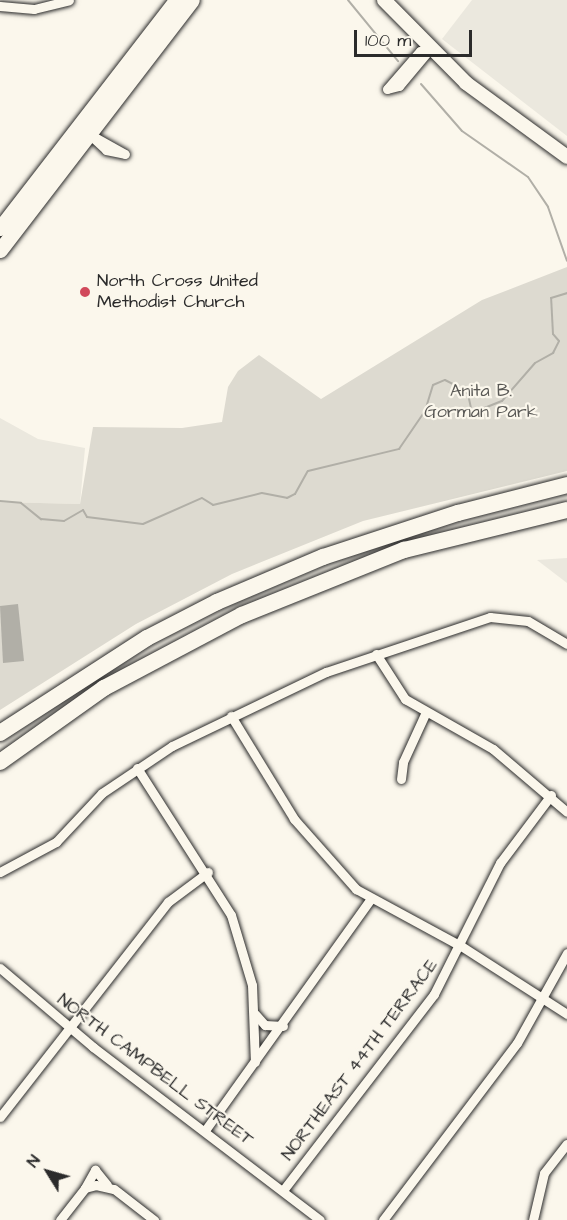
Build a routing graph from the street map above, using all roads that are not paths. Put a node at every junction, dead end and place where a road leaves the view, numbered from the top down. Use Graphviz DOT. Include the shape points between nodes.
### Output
graph roads {
  1 [pos="69,0"];
  2 [pos="176,0"];
  3 [pos="192,0"];
  4 [pos="384,0"];
  5 [pos="0,6"];
  6 [pos="429,50"];
  7 [pos="84,130"];
  8 [pos="567,157"];
  9 [pos="39,177"];
  10 [pos="41,196"];
  11 [pos="0,228"];
  12 [pos="0,250"];
  13 [pos="567,485"];
  14 [pos="567,510"];
  15 [pos="567,522"];
  16 [pos="506,525"];
  17 [pos="567,644"];
  18 [pos="376,654"];
  19 [pos="425,714"];
  20 [pos="231,716"];
  21 [pos="0,733"];
  22 [pos="0,762"];
  23 [pos="137,768"];
  24 [pos="401,778"];
  25 [pos="551,795"];
  26 [pos="567,812"];
  27 [pos="0,872"];
  28 [pos="208,872"];
  29 [pos="370,900"];
  30 [pos="461,946"];
  31 [pos="567,953"];
  32 [pos="0,968"];
  33 [pos="544,998"];
  34 [pos="255,1014"];
  35 [pos="567,1014"];
  36 [pos="283,1026"];
  37 [pos="68,1028"];
  38 [pos="255,1062"];
  39 [pos="0,1117"];
  40 [pos="206,1130"];
  41 [pos="567,1144"];
  42 [pos="107,1185"];
  43 [pos="85,1188"];
  44 [pos="284,1189"];
  45 [pos="60,1220"];
  46 [pos="154,1220"];
  47 [pos="320,1220"];
  48 [pos="383,1220"];
  49 [pos="533,1220"];
  1 -- 5 [label="street" via="34,9"];
  2 -- 7 [label="main road"];
  3 -- 7 [label="main road"];
  4 -- 6 [label="street"];
  6 -- 6 [label="street" via="420,51 387,89 399,86"];
  6 -- 8 [label="street" via="526,131"];
  7 -- 9 [label="main road"];
  7 -- 10 [label="main road"];
  9 -- 10 [label="main road"];
  9 -- 11 [label="main road"];
  10 -- 12 [label="main road"];
  13 -- 21 [label="highway" via="458,513 323,557 218,602 147,638"];
  14 -- 16 [label="highway"];
  15 -- 16 [label="highway"];
  16 -- 22 [label="highway" via="404,550 242,615 104,688"];
  17 -- 18 [label="street" via="517,618 489,617"];
  18 -- 19 [label="street" via="394,687"];
  18 -- 20 [label="street"];
  19 -- 24 [label="street" via="402,762"];
  19 -- 25 [label="street" via="493,749"];
  20 -- 23 [label="street"];
  20 -- 29 [label="street" via="294,819"];
  23 -- 27 [label="street" via="102,793 56,842"];
  23 -- 28 [label="street"];
  25 -- 26 [label="street"];
  25 -- 30 [label="street, NORTHEAST 44TH TERRACE" via="500,863"];
  28 -- 34 [label="street" via="239,934"];
  28 -- 37 [label="street" via="168,902"];
  29 -- 30 [label="street"];
  29 -- 36 [label="street"];
  30 -- 33 [label="street"];
  30 -- 44 [label="street, NORTHEAST 44TH TERRACE" via="434,994"];
  31 -- 33 [label="street"];
  32 -- 37 [label="street, NORTH CAMPBELL STREET"];
  33 -- 35 [label="street"];
  33 -- 48 [label="street" via="492,1079"];
  34 -- 36 [label="street" via="265,1025"];
  34 -- 38 [label="street"];
  36 -- 38 [label="street"];
  37 -- 39 [label="street"];
  37 -- 40 [label="street, NORTH CAMPBELL STREET"];
  38 -- 40 [label="street"];
  40 -- 44 [label="street, NORTH CAMPBELL STREET"];
  41 -- 49 [label="street" via="544,1173"];
  42 -- 43 [label="street"];
  42 -- 43 [label="street" via="95,1170"];
  42 -- 46 [label="street"];
  43 -- 45 [label="street"];
  44 -- 47 [label="street, NORTH CAMPBELL STREET"];
}
